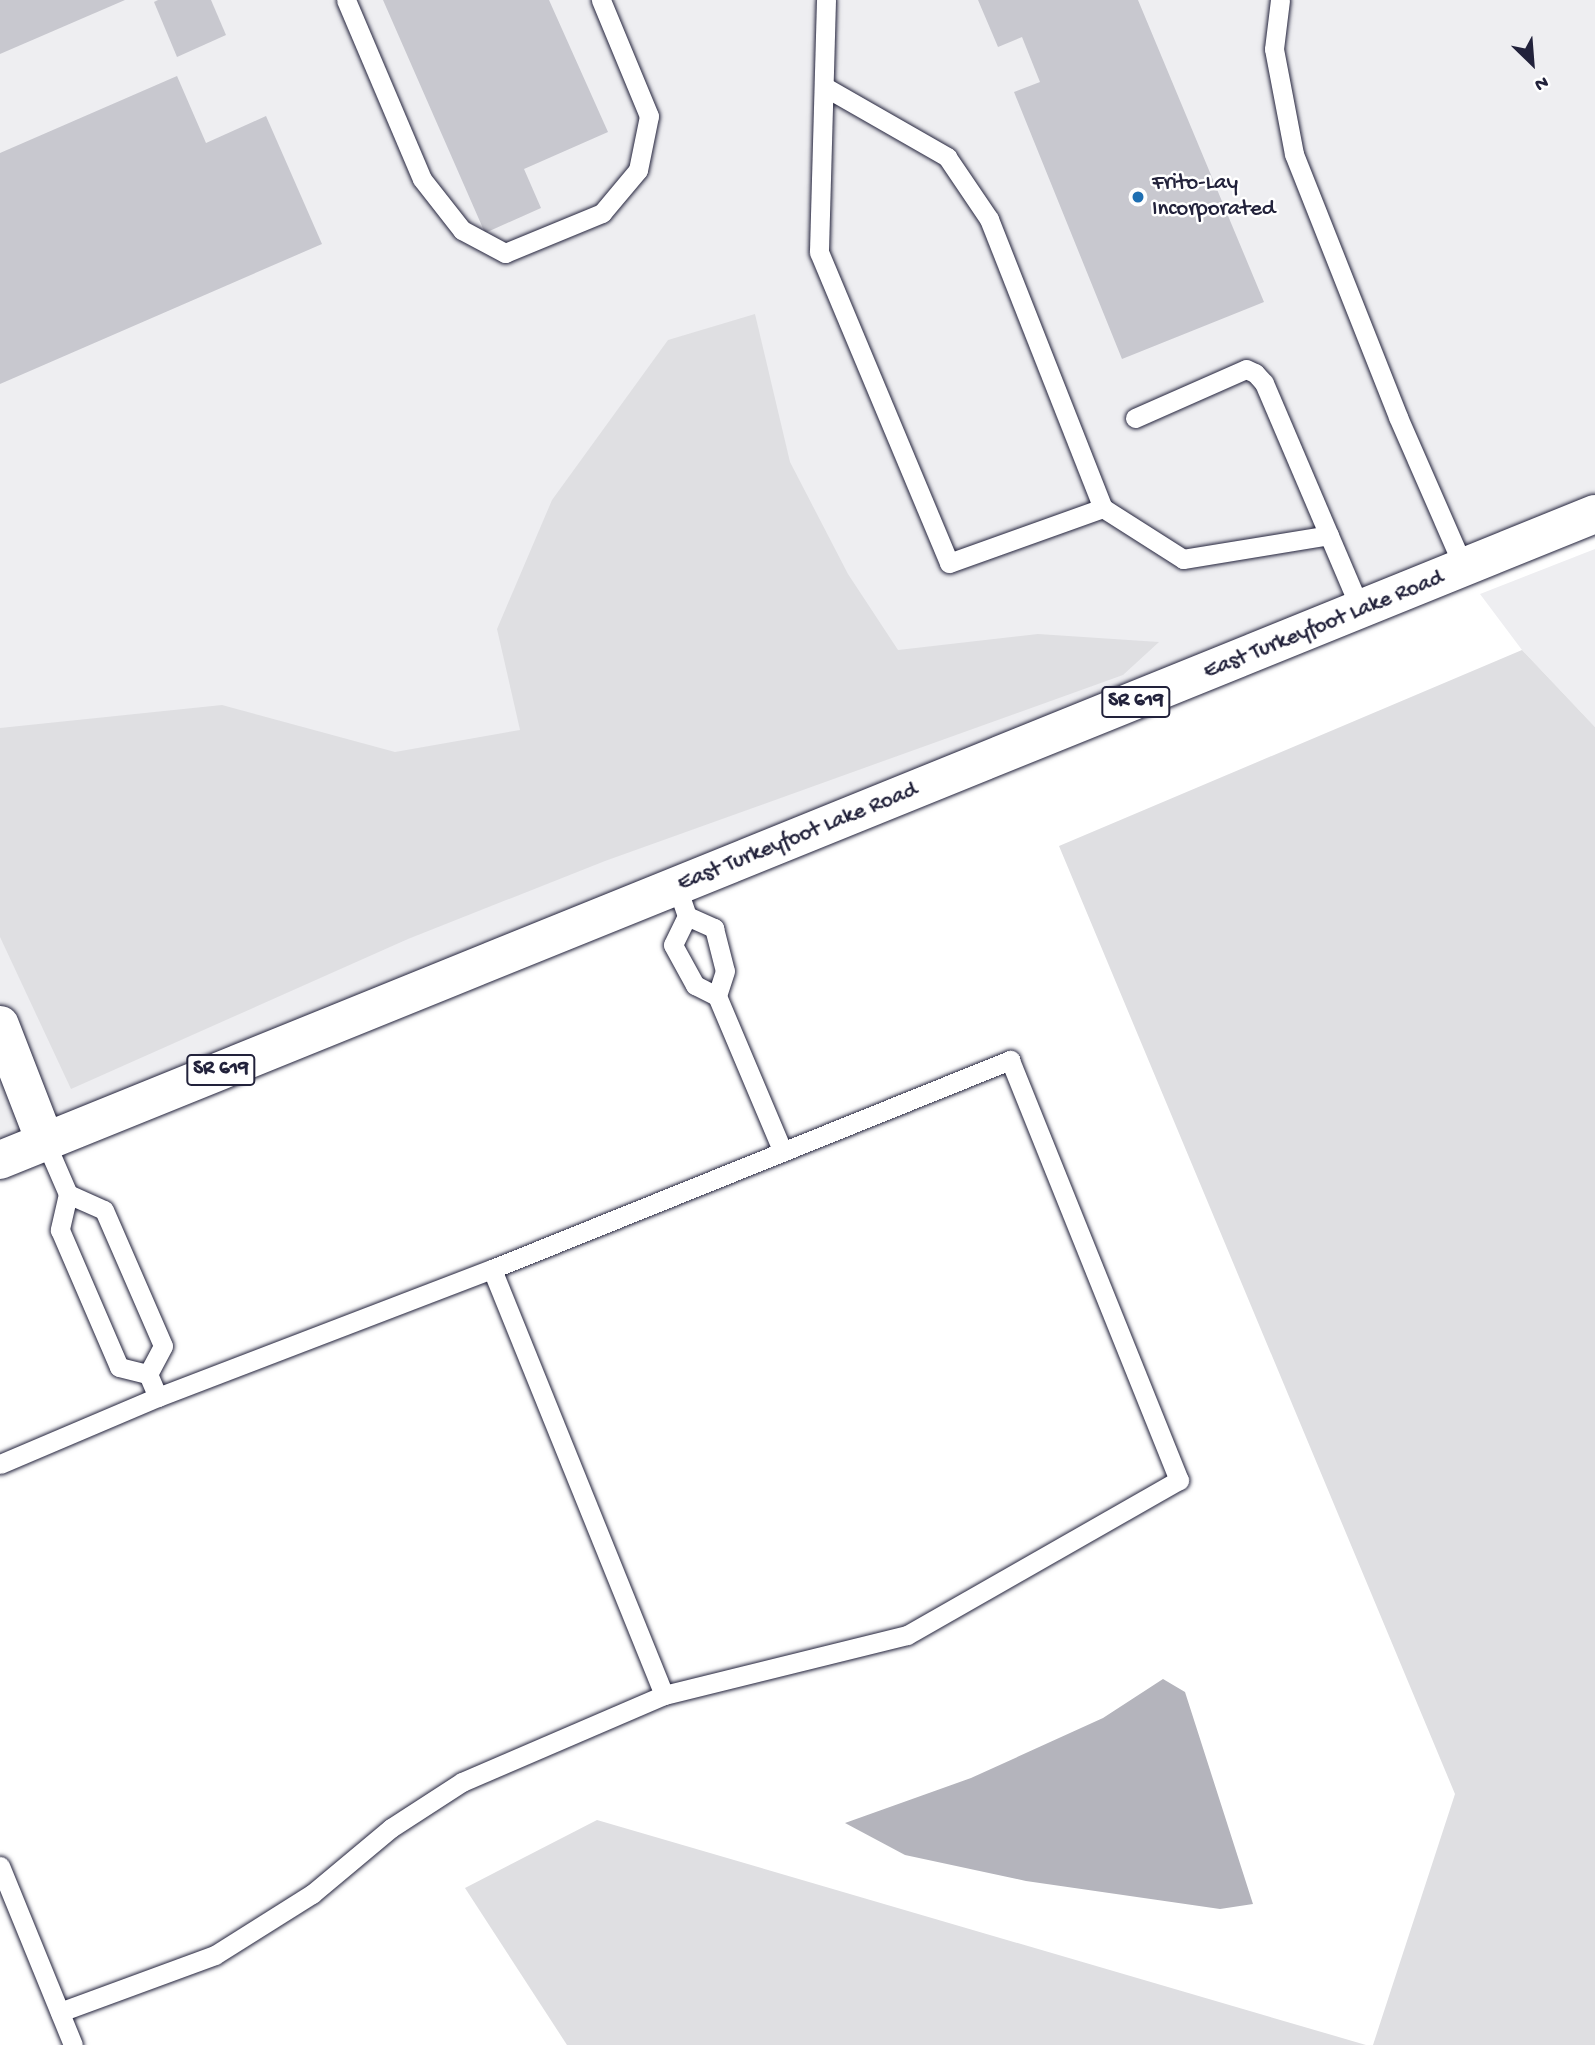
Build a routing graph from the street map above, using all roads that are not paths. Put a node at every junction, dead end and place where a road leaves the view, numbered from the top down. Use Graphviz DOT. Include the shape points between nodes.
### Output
graph roads {
  1 [pos="346,0"];
  2 [pos="601,0"];
  3 [pos="826,0"];
  4 [pos="1280,0"];
  5 [pos="825,87"];
  6 [pos="1135,418"];
  7 [pos="1103,508"];
  8 [pos="1595,514"];
  9 [pos="1329,535"];
  10 [pos="1464,568"];
  11 [pos="1361,610"];
  12 [pos="682,902"];
  13 [pos="717,996"];
  14 [pos="0,1025"];
  15 [pos="45,1141"];
  16 [pos="783,1152"];
  17 [pos="0,1160"];
  18 [pos="68,1194"];
  19 [pos="492,1269"];
  20 [pos="148,1374"];
  21 [pos="158,1397"];
  22 [pos="0,1464"];
  23 [pos="664,1695"];
  24 [pos="0,1866"];
  25 [pos="60,2012"];
  26 [pos="73,2045"];
  1 -- 2 [label="lane" via="422,179 462,230 505,253 602,213 638,170 649,116"];
  3 -- 5 [label="lane"];
  4 -- 10 [label="lane" via="1274,49 1294,154 1398,417"];
  5 -- 7 [label="lane" via="947,157 989,219"];
  5 -- 7 [label="lane" via="818,252 948,563"];
  6 -- 9 [label="lane" via="1246,369 1255,373 1264,383"];
  7 -- 9 [label="lane" via="1183,559"];
  8 -- 10 [label="main road, East Turkeyfoot Lake Road / SR 619"];
  9 -- 11 [label="lane"];
  10 -- 11 [label="main road, East Turkeyfoot Lake Road / SR 619"];
  11 -- 12 [label="main road, East Turkeyfoot Lake Road / SR 619"];
  12 -- 13 [label="lane" via="714,928 725,971"];
  12 -- 13 [label="lane" via="673,945 695,985"];
  12 -- 15 [label="main road, East Turkeyfoot Lake Road / SR 619"];
  13 -- 16 [label="lane"];
  14 -- 15 [label="main road"];
  15 -- 17 [label="main road, East Turkeyfoot Lake Road / SR 619"];
  15 -- 18 [label="lane"];
  16 -- 19 [label="lane"];
  16 -- 23 [label="lane" via="1010,1060 1179,1480 907,1635"];
  18 -- 20 [label="lane" via="60,1230 119,1367"];
  18 -- 20 [label="lane" via="104,1210 163,1346"];
  19 -- 21 [label="lane"];
  19 -- 23 [label="lane"];
  20 -- 21 [label="lane"];
  21 -- 22 [label="lane"];
  23 -- 25 [label="lane" via="462,1782 391,1828 312,1894 215,1955"];
  24 -- 25 [label="lane"];
  25 -- 26 [label="lane"];
}
